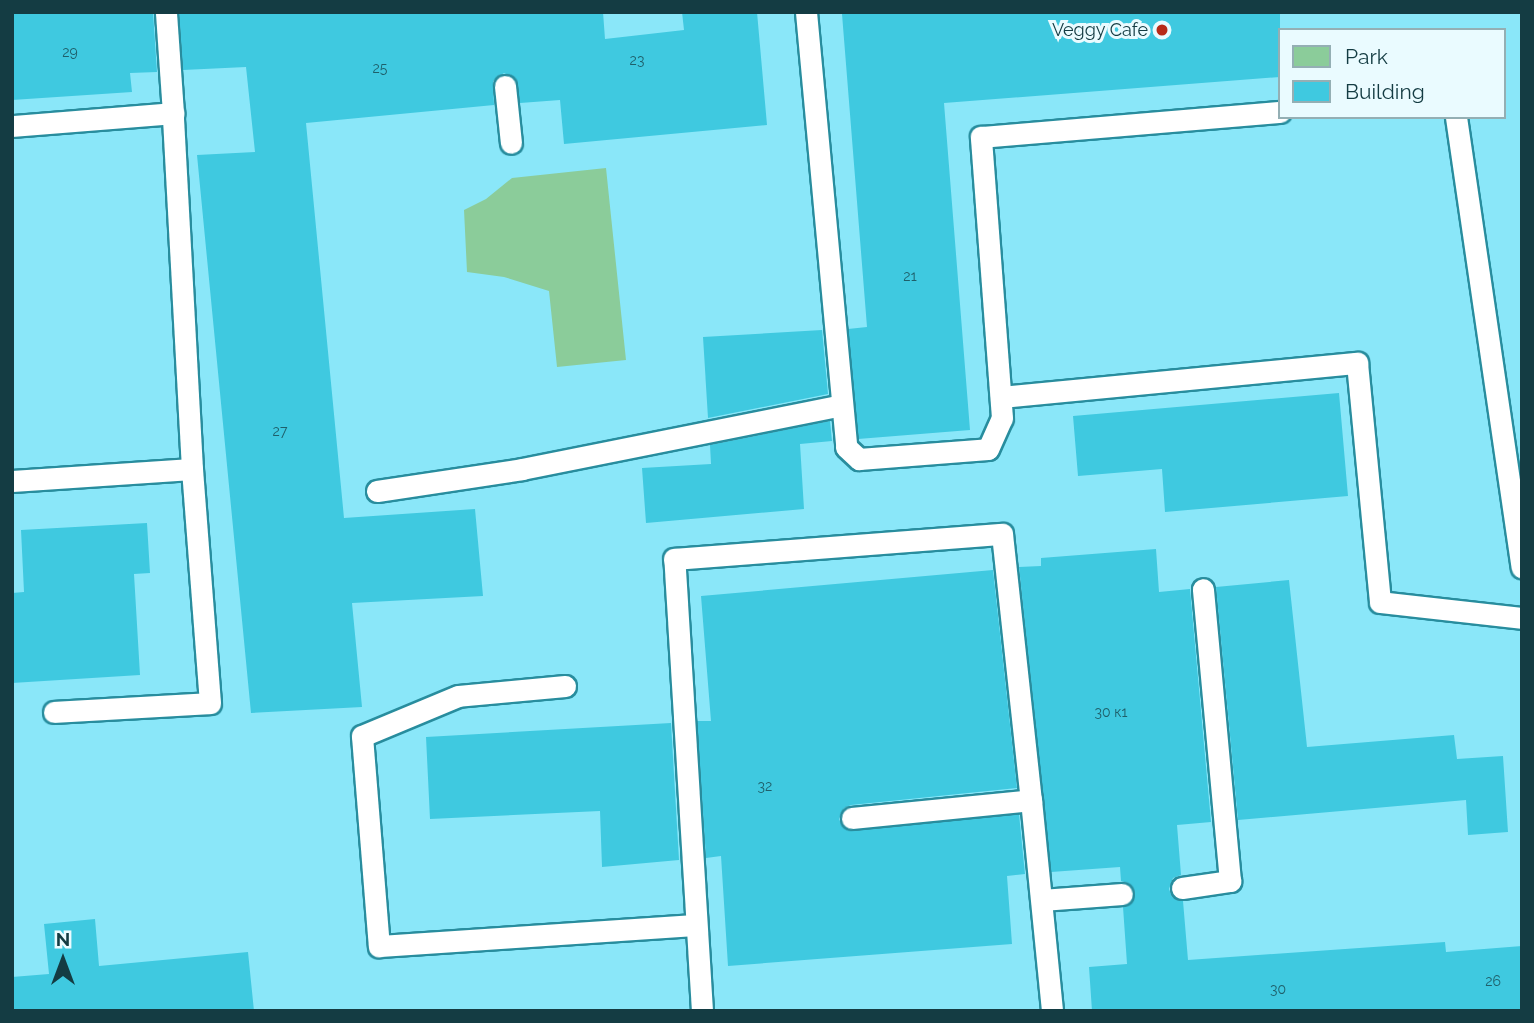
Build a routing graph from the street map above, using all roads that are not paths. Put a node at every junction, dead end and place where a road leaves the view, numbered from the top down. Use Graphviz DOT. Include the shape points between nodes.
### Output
graph roads {
  1 [pos="166,12"];
  2 [pos="806,12"];
  3 [pos="505,86"];
  4 [pos="1278,112"];
  5 [pos="173,113"];
  6 [pos="1456,119"];
  7 [pos="12,126"];
  8 [pos="511,144"];
  9 [pos="1002,397"];
  10 [pos="841,405"];
  11 [pos="192,469"];
  12 [pos="12,481"];
  13 [pos="377,491"];
  14 [pos="1522,568"];
  15 [pos="1203,589"];
  16 [pos="1522,618"];
  17 [pos="565,686"];
  18 [pos="54,712"];
  19 [pos="1031,800"];
  20 [pos="852,818"];
  21 [pos="1182,888"];
  22 [pos="1122,894"];
  23 [pos="1042,900"];
  24 [pos="695,925"];
  25 [pos="702,1011"];
  26 [pos="1052,1011"];
  1 -- 5 [label="lane"];
  2 -- 10 [label="lane"];
  3 -- 8 [label="lane"];
  4 -- 9 [label="lane" via="981,137"];
  5 -- 7 [label="lane"];
  5 -- 11 [label="lane"];
  6 -- 14 [label="lane"];
  9 -- 10 [label="lane" via="1002,418 988,449 859,459 846,447"];
  9 -- 16 [label="lane" via="1357,363 1380,601"];
  10 -- 13 [label="lane" via="522,469"];
  11 -- 12 [label="lane"];
  11 -- 18 [label="lane" via="210,703"];
  15 -- 21 [label="lane" via="1230,881"];
  17 -- 24 [label="lane" via="458,696 362,736 379,946"];
  19 -- 20 [label="lane"];
  19 -- 23 [label="lane"];
  19 -- 24 [label="lane" via="1002,534 674,559"];
  22 -- 23 [label="lane"];
  23 -- 26 [label="lane"];
  24 -- 25 [label="lane"];
}
